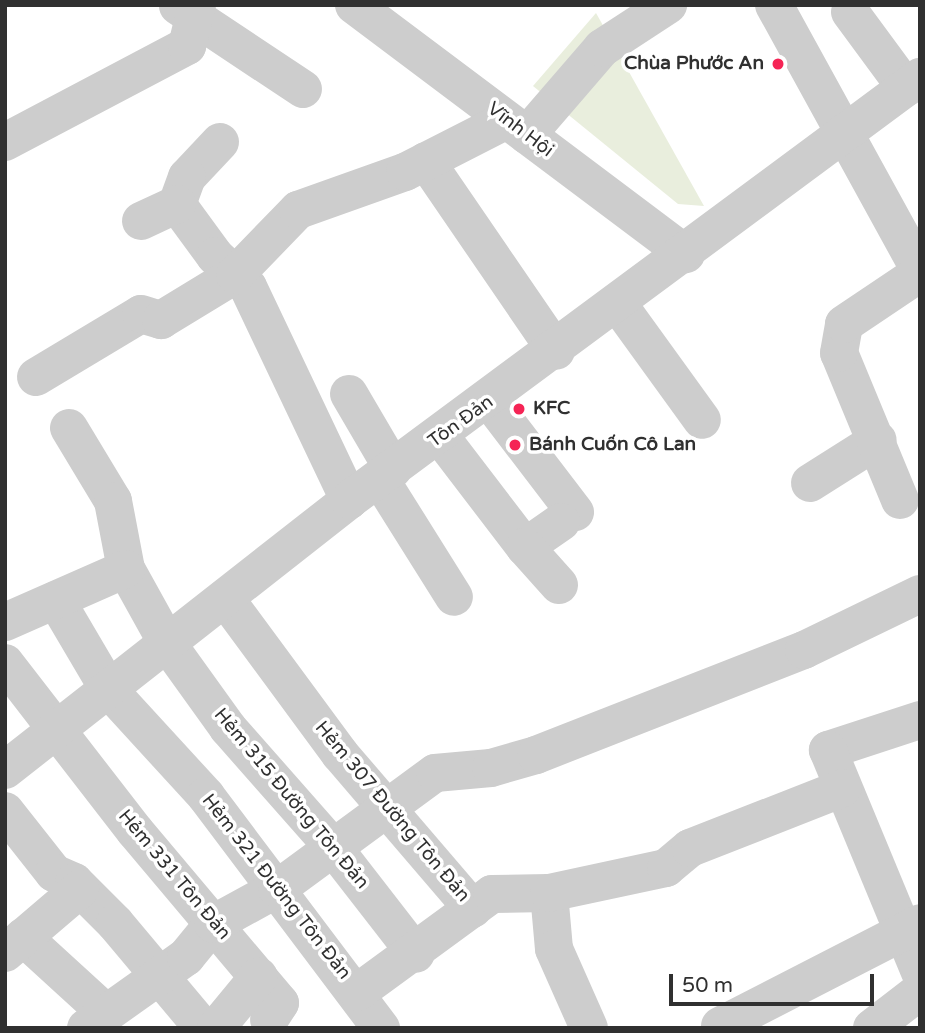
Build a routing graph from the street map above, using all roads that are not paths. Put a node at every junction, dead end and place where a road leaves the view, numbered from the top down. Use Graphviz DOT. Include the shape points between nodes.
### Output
graph roads {
  1 [pos="354,5"];
  2 [pos="668,5"];
  3 [pos="774,5"];
  4 [pos="187,8"];
  5 [pos="850,12"];
  6 [pos="913,83"];
  7 [pos="303,89"];
  8 [pos="517,128"];
  9 [pos="841,137"];
  10 [pos="5,142"];
  11 [pos="220,142"];
  12 [pos="426,161"];
  13 [pos="177,204"];
  14 [pos="141,221"];
  15 [pos="686,254"];
  16 [pos="920,272"];
  17 [pos="235,275"];
  18 [pos="618,304"];
  19 [pos="556,351"];
  20 [pos="36,377"];
  21 [pos="349,394"];
  22 [pos="490,401"];
  23 [pos="702,419"];
  24 [pos="69,428"];
  25 [pos="440,436"];
  26 [pos="878,440"];
  27 [pos="374,483"];
  28 [pos="810,483"];
  29 [pos="900,500"];
  30 [pos="525,547"];
  31 [pos="125,569"];
  32 [pos="559,585"];
  33 [pos="920,594"];
  34 [pos="454,597"];
  35 [pos="225,598"];
  36 [pos="56,600"];
  37 [pos="5,622"];
  38 [pos="167,643"];
  39 [pos="5,663"];
  40 [pos="109,690"];
  41 [pos="920,720"];
  42 [pos="58,727"];
  43 [pos="5,770"];
  44 [pos="843,788"];
  45 [pos="390,805"];
  46 [pos="5,811"];
  47 [pos="333,847"];
  48 [pos="80,889"];
  49 [pos="277,889"];
  50 [pos="549,893"];
  51 [pos="473,908"];
  52 [pos="213,924"];
  53 [pos="913,926"];
  54 [pos="14,945"];
  55 [pos="416,954"];
  56 [pos="920,972"];
  57 [pos="259,976"];
  58 [pos="154,977"];
  59 [pos="920,991"];
  60 [pos="358,992"];
  61 [pos="110,1018"];
  62 [pos="269,1020"];
  63 [pos="720,1026"];
  64 [pos="203,1028"];
  65 [pos="216,1028"];
  66 [pos="381,1028"];
  67 [pos="589,1028"];
  68 [pos="872,1028"];
  1 -- 8 [label="street, Vĩnh Hội"];
  2 -- 8 [label="street" via="602,48"];
  3 -- 9 [label="street"];
  4 -- 7 [label="street"];
  4 -- 10 [label="street" via="195,29 187,46"];
  5 -- 6 [label="street"];
  6 -- 9 [label="street, Tôn Đản"];
  8 -- 12 [label="street"];
  8 -- 15 [label="street, Vĩnh Hội"];
  9 -- 15 [label="street, Tôn Đản"];
  9 -- 16 [label="street"];
  11 -- 13 [label="street" via="187,177"];
  12 -- 17 [label="street" via="298,210"];
  12 -- 19 [label="street"];
  13 -- 14 [label="street"];
  13 -- 17 [label="street"];
  15 -- 18 [label="street, Tôn Đản"];
  16 -- 26 [label="street" via="844,324 839,353"];
  17 -- 20 [label="street" via="161,320 141,314"];
  17 -- 27 [label="street" via="248,287"];
  18 -- 19 [label="street, Tôn Đản"];
  18 -- 23 [label="street"];
  19 -- 22 [label="street, Tôn Đản"];
  21 -- 27 [label="street"];
  22 -- 25 [label="street, Tôn Đản"];
  22 -- 30 [label="street" via="568,517"];
  24 -- 31 [label="street" via="119,516"];
  25 -- 27 [label="street, Tôn Đản"];
  25 -- 30 [label="street"];
  26 -- 28 [label="street"];
  26 -- 29 [label="street"];
  27 -- 34 [label="street"];
  27 -- 35 [label="street, Tôn Đản"];
  30 -- 32 [label="street"];
  31 -- 36 [label="street"];
  31 -- 38 [label="street, Hẻm 315 Đường Tôn Đản"];
  33 -- 45 [label="street" via="648,711 491,768 435,773"];
  35 -- 38 [label="street, Tôn Đản"];
  35 -- 45 [label="street, Hẻm 307 Đường Tôn Đản" via="340,754"];
  36 -- 37 [label="street"];
  36 -- 40 [label="street, Hẻm 321 Đường Tôn Đản"];
  38 -- 40 [label="street, Tôn Đản"];
  38 -- 47 [label="street, Hẻm 315 Đường Tôn Đản" via="228,728"];
  39 -- 42 [label="street, Hẻm 331 Tôn Đản"];
  40 -- 42 [label="street, Tôn Đản"];
  40 -- 49 [label="street, Hẻm 321 Đường Tôn Đản" via="206,796"];
  41 -- 44 [label="street" via="828,750"];
  42 -- 43 [label="street, Tôn Đản"];
  42 -- 52 [label="street, Hẻm 331 Tôn Đản"];
  44 -- 50 [label="street, Hẻm 307 Đường Tôn Đản" via="690,848 666,868"];
  44 -- 53 [label="street"];
  45 -- 47 [label="street"];
  45 -- 51 [label="street, Hẻm 307 Đường Tôn Đản"];
  46 -- 48 [label="street" via="54,873"];
  47 -- 49 [label="street"];
  47 -- 55 [label="street, Hẻm 315 Đường Tôn Đản"];
  48 -- 54 [label="street"];
  48 -- 58 [label="street"];
  49 -- 52 [label="street"];
  49 -- 60 [label="street, Hẻm 321 Đường Tôn Đản"];
  50 -- 51 [label="street, Hẻm 307 Đường Tôn Đản" via="492,894"];
  50 -- 67 [label="street" via="554,949"];
  51 -- 55 [label="street"];
  52 -- 57 [label="street, Hẻm 331 Tôn Đản"];
  52 -- 58 [label="street" via="186,957"];
  53 -- 56 [label="street"];
  53 -- 63 [label="street"];
  54 -- 61 [label="street"];
  55 -- 60 [label="street"];
  57 -- 62 [label="street, Hẻm 331 Tôn Đản" via="280,1003"];
  57 -- 65 [label="street"];
  58 -- 61 [label="street"];
  58 -- 64 [label="street"];
  59 -- 68 [label="street"];
  60 -- 66 [label="street, Hẻm 321 Đường Tôn Đản"];
}
